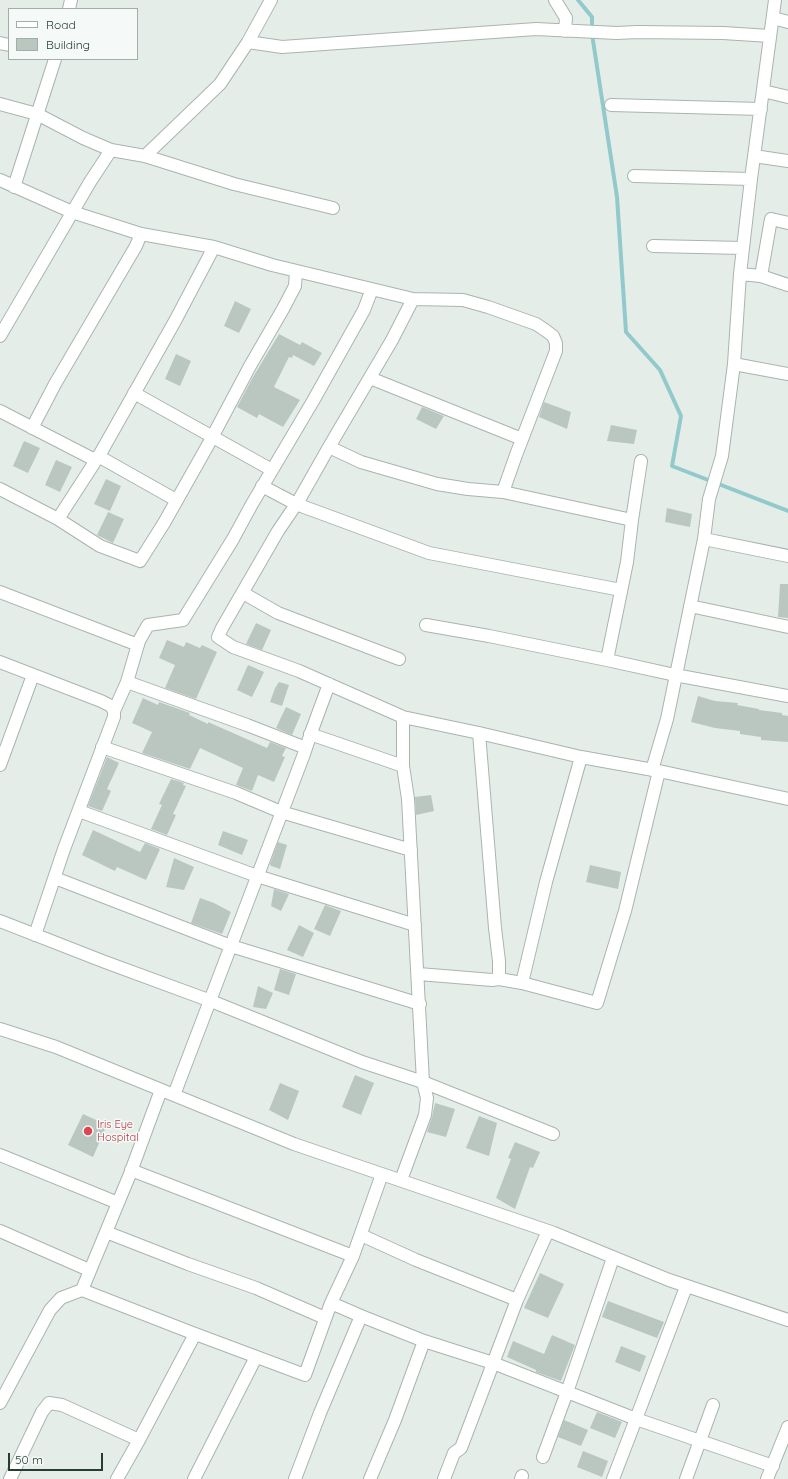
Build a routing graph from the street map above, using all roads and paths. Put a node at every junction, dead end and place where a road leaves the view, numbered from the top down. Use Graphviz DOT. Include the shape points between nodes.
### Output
graph roads {
  1 [pos="271,0"];
  2 [pos="555,0"];
  3 [pos="775,0"];
  4 [pos="773,18"];
  5 [pos="788,22"];
  6 [pos="565,31"];
  7 [pos="770,36"];
  8 [pos="248,42"];
  9 [pos="55,60"];
  10 [pos="763,91"];
  11 [pos="788,97"];
  12 [pos="0,104"];
  13 [pos="611,105"];
  14 [pos="761,109"];
  15 [pos="37,114"];
  16 [pos="111,150"];
  17 [pos="145,156"];
  18 [pos="754,156"];
  19 [pos="788,161"];
  20 [pos="634,176"];
  21 [pos="751,179"];
  22 [pos="0,180"];
  23 [pos="14,187"];
  24 [pos="333,208"];
  25 [pos="72,212"];
  26 [pos="788,223"];
  27 [pos="141,234"];
  28 [pos="653,246"];
  29 [pos="214,247"];
  30 [pos="743,248"];
  31 [pos="296,271"];
  32 [pos="740,274"];
  33 [pos="761,276"];
  34 [pos="788,285"];
  35 [pos="372,289"];
  36 [pos="413,299"];
  37 [pos="0,336"];
  38 [pos="734,364"];
  39 [pos="788,374"];
  40 [pos="370,378"];
  41 [pos="134,393"];
  42 [pos="0,411"];
  43 [pos="32,428"];
  44 [pos="212,437"];
  45 [pos="522,439"];
  46 [pos="329,447"];
  47 [pos="97,458"];
  48 [pos="641,461"];
  49 [pos="272,470"];
  50 [pos="262,486"];
  51 [pos="0,489"];
  52 [pos="503,492"];
  53 [pos="176,500"];
  54 [pos="296,504"];
  55 [pos="58,519"];
  56 [pos="632,520"];
  57 [pos="704,539"];
  58 [pos="788,556"];
  59 [pos="621,590"];
  60 [pos="0,592"];
  61 [pos="243,592"];
  62 [pos="690,606"];
  63 [pos="426,625"];
  64 [pos="788,627"];
  65 [pos="138,645"];
  66 [pos="399,659"];
  67 [pos="608,660"];
  68 [pos="0,662"];
  69 [pos="33,675"];
  70 [pos="675,675"];
  71 [pos="126,682"];
  72 [pos="329,684"];
  73 [pos="788,696"];
  74 [pos="114,711"];
  75 [pos="403,717"];
  76 [pos="479,733"];
  77 [pos="310,734"];
  78 [pos="102,747"];
  79 [pos="306,748"];
  80 [pos="581,757"];
  81 [pos="0,765"];
  82 [pos="403,766"];
  83 [pos="655,771"];
  84 [pos="788,799"];
  85 [pos="79,811"];
  86 [pos="281,812"];
  87 [pos="411,850"];
  88 [pos="257,876"];
  89 [pos="55,878"];
  90 [pos="0,921"];
  91 [pos="415,925"];
  92 [pos="35,935"];
  93 [pos="231,946"];
  94 [pos="419,974"];
  95 [pos="499,979"];
  96 [pos="522,983"];
  97 [pos="211,1001"];
  98 [pos="420,1004"];
  99 [pos="0,1029"];
  100 [pos="424,1082"];
  101 [pos="161,1090"];
  102 [pos="174,1095"];
  103 [pos="553,1134"];
  104 [pos="0,1155"];
  105 [pos="131,1170"];
  106 [pos="382,1174"];
  107 [pos="401,1180"];
  108 [pos="118,1203"];
  109 [pos="0,1231"];
  110 [pos="548,1231"];
  111 [pos="106,1232"];
  112 [pos="360,1235"];
  113 [pos="353,1256"];
  114 [pos="613,1258"];
  115 [pos="89,1270"];
  116 [pos="686,1287"];
  117 [pos="82,1290"];
  118 [pos="517,1300"];
  119 [pos="331,1303"];
  120 [pos="362,1316"];
  121 [pos="325,1318"];
  122 [pos="788,1320"];
  123 [pos="195,1334"];
  124 [pos="424,1341"];
  125 [pos="256,1357"];
  126 [pos="493,1363"];
  127 [pos="567,1392"];
  128 [pos="0,1403"];
  129 [pos="713,1405"];
  130 [pos="636,1419"];
  131 [pos="788,1427"];
  132 [pos="139,1440"];
  133 [pos="700,1441"];
  134 [pos="542,1457"];
  135 [pos="773,1466"];
  136 [pos="10,1479"];
  137 [pos="117,1479"];
  138 [pos="194,1479"];
  139 [pos="295,1479"];
  140 [pos="370,1479"];
  141 [pos="444,1479"];
  142 [pos="613,1479"];
  143 [pos="686,1479"];
  144 [pos="767,1479"];
  1 -- 8 [label="street"];
  2 -- 6 [label="street" via="566,18"];
  3 -- 4 [label="street"];
  4 -- 5 [label="street"];
  4 -- 7 [label="street"];
  6 -- 7 [label="street"];
  6 -- 8 [label="street" via="536,29 282,47"];
  7 -- 10 [label="street"];
  8 -- 17 [label="street" via="220,84"];
  9 -- 15 [label="street"];
  10 -- 11 [label="street"];
  10 -- 14 [label="street"];
  12 -- 15 [label="street"];
  13 -- 14 [label="street"];
  14 -- 18 [label="street"];
  15 -- 16 [label="street"];
  15 -- 23 [label="street"];
  16 -- 17 [label="street"];
  16 -- 25 [label="street"];
  17 -- 24 [label="street" via="234,184"];
  18 -- 19 [label="street"];
  18 -- 21 [label="street"];
  20 -- 21 [label="street"];
  21 -- 30 [label="street"];
  22 -- 23 [label="street"];
  23 -- 25 [label="street"];
  25 -- 27 [label="street"];
  25 -- 37 [label="street"];
  26 -- 33 [label="street" via="771,219"];
  27 -- 29 [label="street"];
  27 -- 43 [label="street"];
  28 -- 30 [label="street"];
  29 -- 31 [label="street"];
  29 -- 41 [label="street"];
  30 -- 32 [label="street"];
  31 -- 35 [label="street"];
  31 -- 44 [label="street" via="295,286"];
  32 -- 33 [label="street"];
  32 -- 38 [label="street"];
  33 -- 34 [label="street"];
  35 -- 36 [label="street"];
  35 -- 49 [label="street" via="346,343"];
  36 -- 40 [label="street"];
  36 -- 45 [label="street" via="463,300 482,305 536,324 553,336 556,350"];
  38 -- 39 [label="street"];
  38 -- 57 [label="street" via="722,456 709,499"];
  40 -- 45 [label="street"];
  40 -- 46 [label="street"];
  41 -- 44 [label="street"];
  41 -- 47 [label="street"];
  42 -- 43 [label="street"];
  43 -- 47 [label="street"];
  44 -- 49 [label="street"];
  44 -- 53 [label="street"];
  45 -- 52 [label="street"];
  46 -- 52 [label="street" via="361,462 437,484"];
  46 -- 54 [label="street"];
  47 -- 53 [label="street"];
  47 -- 55 [label="street"];
  48 -- 56 [label="street"];
  49 -- 50 [label="street"];
  50 -- 54 [label="street"];
  50 -- 65 [label="street" via="183,620 148,625"];
  51 -- 55 [label="street"];
  52 -- 56 [label="street"];
  53 -- 55 [label="street" via="140,561 100,546"];
  54 -- 59 [label="street" via="429,553"];
  54 -- 61 [label="street"];
  56 -- 59 [label="street"];
  57 -- 58 [label="street"];
  57 -- 62 [label="street"];
  59 -- 67 [label="street"];
  60 -- 65 [label="street"];
  61 -- 66 [label="street" via="278,613"];
  61 -- 72 [label="street" via="218,637 233,647"];
  62 -- 64 [label="street"];
  62 -- 70 [label="street"];
  63 -- 67 [label="street"];
  65 -- 71 [label="street"];
  67 -- 70 [label="street"];
  68 -- 69 [label="street"];
  69 -- 74 [label="street" via="111,706"];
  69 -- 81 [label="street"];
  70 -- 73 [label="street"];
  70 -- 83 [label="street"];
  71 -- 74 [label="street"];
  71 -- 79 [label="street"];
  72 -- 75 [label="street"];
  72 -- 77 [label="street"];
  74 -- 78 [label="street"];
  75 -- 76 [label="street"];
  75 -- 82 [label="street"];
  76 -- 80 [label="street"];
  76 -- 95 [label="street"];
  77 -- 79 [label="street"];
  77 -- 82 [label="street"];
  78 -- 85 [label="street"];
  78 -- 86 [label="street" via="236,793"];
  79 -- 86 [label="street"];
  80 -- 83 [label="street"];
  80 -- 96 [label="street" via="546,882"];
  82 -- 87 [label="street"];
  83 -- 84 [label="street"];
  83 -- 96 [label="street" via="625,911 597,1003"];
  85 -- 88 [label="street"];
  85 -- 89 [label="street"];
  86 -- 87 [label="street"];
  86 -- 88 [label="street"];
  87 -- 91 [label="street"];
  88 -- 91 [label="street"];
  88 -- 93 [label="street"];
  89 -- 92 [label="street"];
  89 -- 93 [label="street"];
  90 -- 92 [label="street"];
  91 -- 94 [label="street"];
  92 -- 97 [label="street"];
  93 -- 97 [label="street"];
  93 -- 98 [label="street"];
  94 -- 95 [label="street"];
  94 -- 98 [label="street"];
  95 -- 96 [label="street"];
  97 -- 100 [label="street" via="362,1062"];
  97 -- 102 [label="street"];
  98 -- 100 [label="street"];
  99 -- 101 [label="street" via="56,1047"];
  100 -- 103 [label="street"];
  100 -- 107 [label="street" via="427,1098 425,1115"];
  101 -- 102 [label="street"];
  101 -- 105 [label="street"];
  102 -- 106 [label="street" via="294,1144"];
  104 -- 108 [label="street"];
  105 -- 108 [label="street"];
  105 -- 113 [label="street"];
  106 -- 107 [label="street"];
  106 -- 112 [label="street"];
  107 -- 110 [label="street"];
  108 -- 111 [label="street"];
  109 -- 115 [label="street"];
  110 -- 114 [label="street"];
  110 -- 118 [label="street"];
  111 -- 115 [label="street"];
  111 -- 121 [label="street" via="256,1288"];
  112 -- 113 [label="street"];
  112 -- 118 [label="street"];
  113 -- 119 [label="street"];
  114 -- 116 [label="street"];
  114 -- 127 [label="street"];
  115 -- 117 [label="street"];
  116 -- 122 [label="street"];
  116 -- 130 [label="street"];
  117 -- 123 [label="street"];
  117 -- 128 [label="street" via="61,1298 50,1310"];
  118 -- 126 [label="street"];
  119 -- 120 [label="street"];
  119 -- 121 [label="street"];
  120 -- 124 [label="street"];
  120 -- 139 [label="street"];
  121 -- 125 [label="street" via="305,1375"];
  123 -- 125 [label="street"];
  123 -- 132 [label="street"];
  124 -- 126 [label="street"];
  124 -- 140 [label="street"];
  125 -- 138 [label="street"];
  126 -- 127 [label="street"];
  126 -- 141 [label="street" via="461,1448 454,1453"];
  127 -- 130 [label="street"];
  127 -- 134 [label="street"];
  129 -- 133 [label="street"];
  130 -- 133 [label="street"];
  130 -- 142 [label="street"];
  131 -- 135 [label="street"];
  132 -- 136 [label="street" via="62,1405 49,1403 42,1412"];
  132 -- 137 [label="street"];
  133 -- 135 [label="street"];
  133 -- 143 [label="street"];
  135 -- 144 [label="street"];
}
